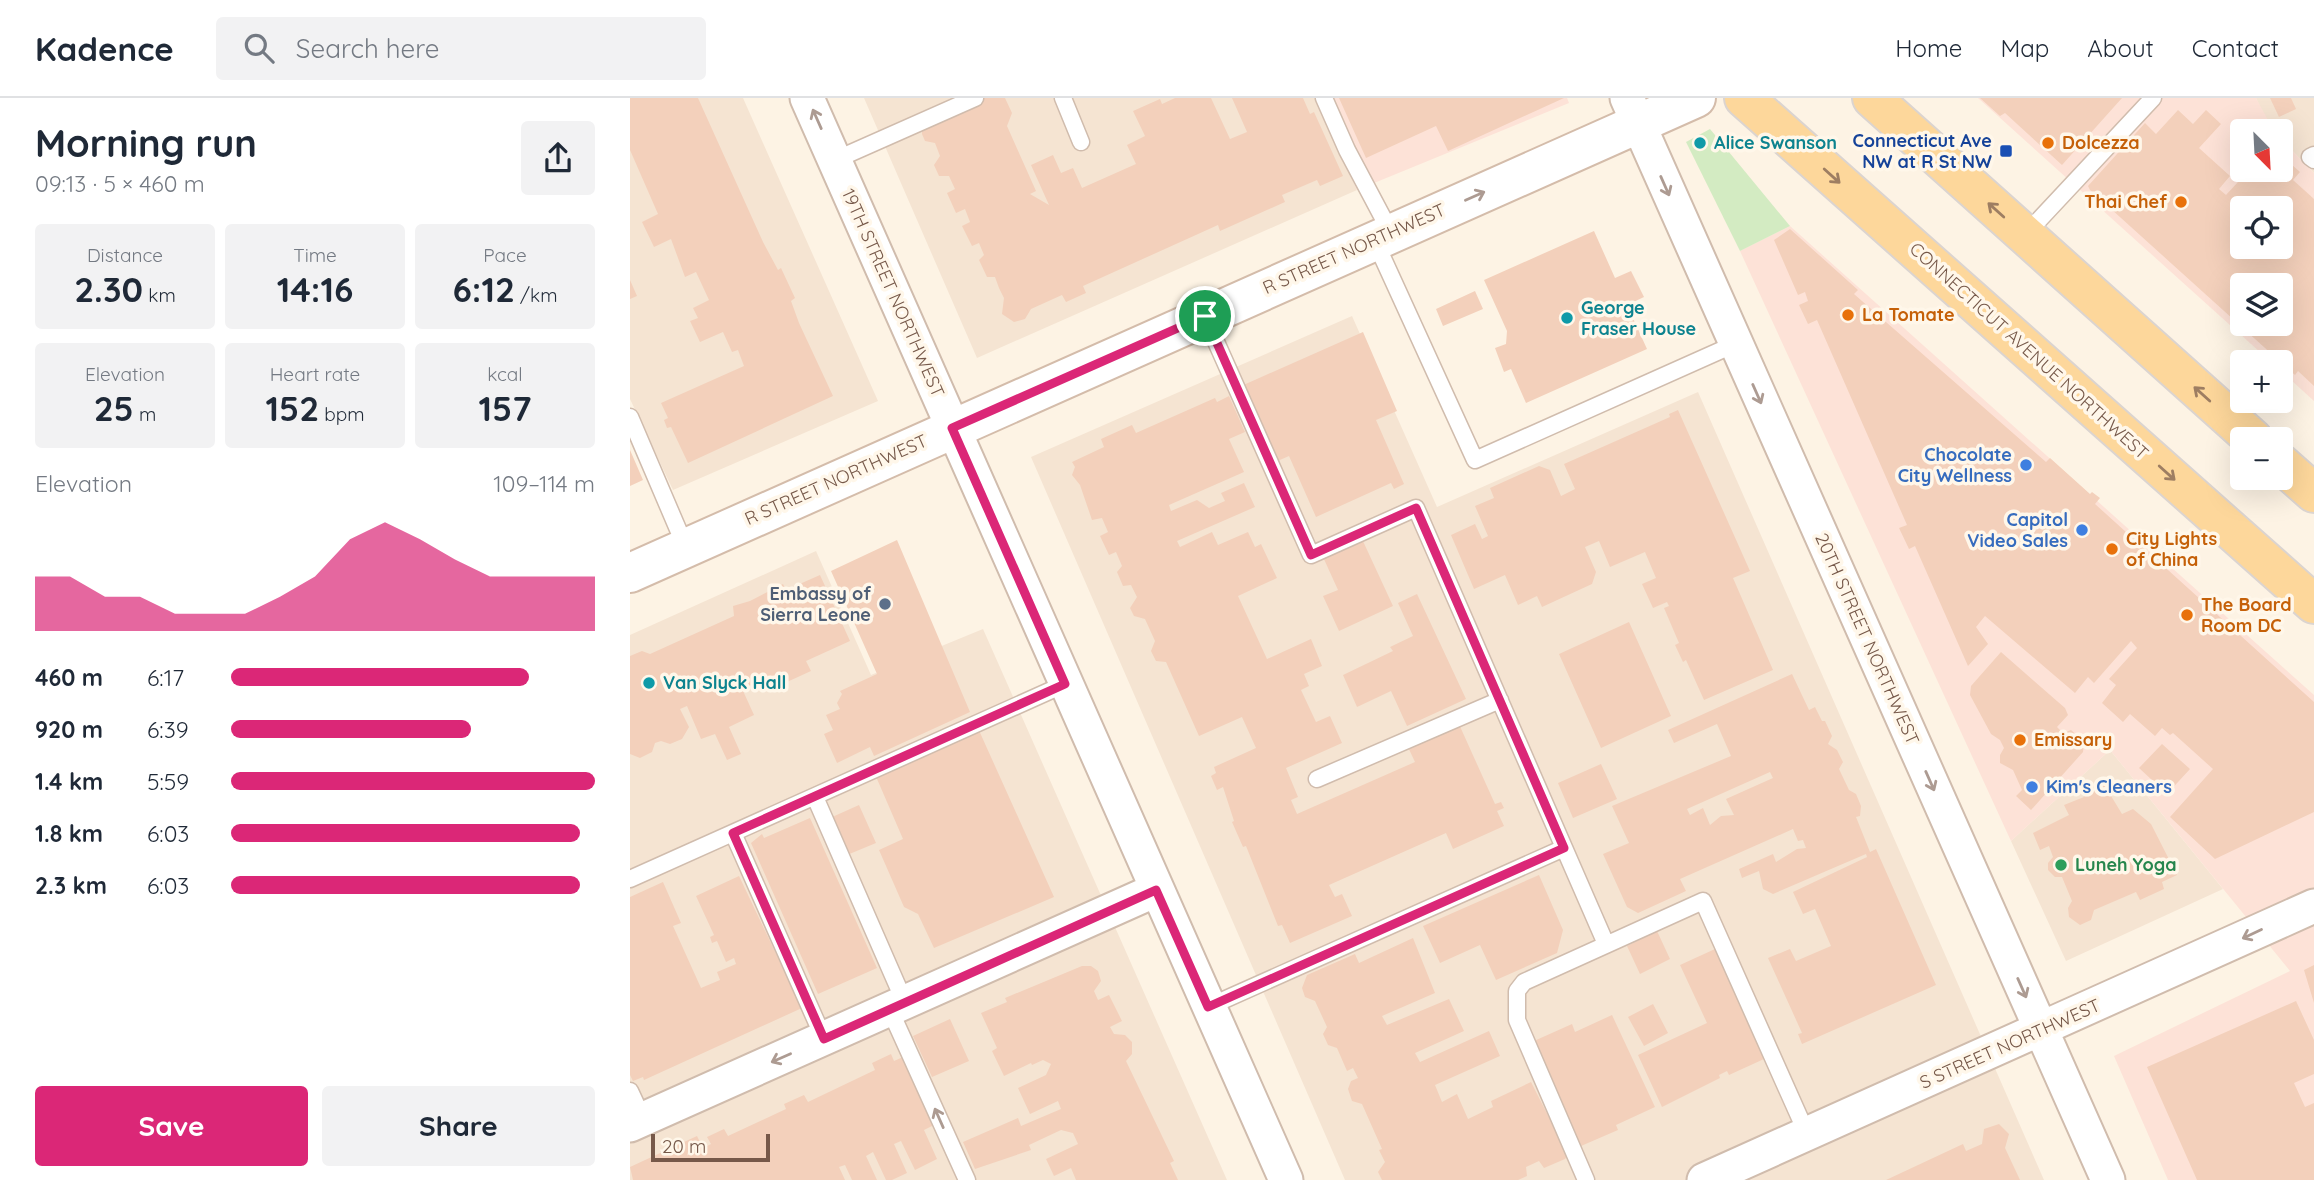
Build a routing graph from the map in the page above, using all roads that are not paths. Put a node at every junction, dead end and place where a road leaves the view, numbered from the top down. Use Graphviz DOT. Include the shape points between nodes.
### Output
graph roads {
  1 [pos="807,98"];
  2 [pos="975,98"];
  3 [pos="1063,98"];
  4 [pos="1324,98"];
  5 [pos="1696,98"];
  6 [pos="1744,98"];
  7 [pos="1872,98"];
  8 [pos="2153,98"];
  9 [pos="1631,111"];
  10 [pos="1081,142"];
  11 [pos="835,160"];
  12 [pos="2024,236"];
  13 [pos="1383,237"];
  14 [pos="1205,316"];
  15 [pos="1735,344"];
  16 [pos="630,416"];
  17 [pos="2239,427"];
  18 [pos="952,428"];
  19 [pos="2293,474"];
  20 [pos="2314,493"];
  21 [pos="686,548"];
  22 [pos="630,573"];
  23 [pos="2314,604"];
  24 [pos="1065,684"];
  25 [pos="1500,700"];
  26 [pos="1317,779"];
  27 [pos="815,797"];
  28 [pos="733,833"];
  29 [pos="1564,848"];
  30 [pos="630,879"];
  31 [pos="1156,890"];
  32 [pos="2314,906"];
  33 [pos="1606,944"];
  34 [pos="897,1006"];
  35 [pos="1208,1007"];
  36 [pos="2041,1030"];
  37 [pos="824,1039"];
  38 [pos="634,1111"];
  39 [pos="1807,1134"];
  40 [pos="967,1180"];
  41 [pos="1286,1180"];
  42 [pos="1586,1180"];
  43 [pos="1704,1180"];
  44 [pos="2108,1180"];
  11 -- 1 [label="street, 19TH STREET NORTHWEST, one-way"];
  2 -- 11 [label="lane"];
  3 -- 10 [label="lane"];
  4 -- 13 [label="lane"];
  5 -- 9 [label="main road, R STREET NORTHWEST"];
  6 -- 23 [label="main road, CONNECTICUT AVENUE NORTHWEST, one-way"];
  12 -- 7 [label="main road, one-way"];
  8 -- 12 [label="lane"];
  13 -- 9 [label="main road, R STREET NORTHWEST, one-way"];
  9 -- 15 [label="street, 20TH STREET NORTHWEST, one-way"];
  11 -- 18 [label="street, 19TH STREET NORTHWEST"];
  17 -- 12 [label="main road, one-way"];
  13 -- 14 [label="main road, R STREET NORTHWEST"];
  13 -- 15 [label="lane" via="1475,460"];
  14 -- 18 [label="main road, R STREET NORTHWEST"];
  14 -- 25 [label="lane" via="1311,555 1416,508"];
  15 -- 36 [label="street, 20TH STREET NORTHWEST, one-way"];
  16 -- 21 [label="lane"];
  18 -- 21 [label="main road, R STREET NORTHWEST"];
  18 -- 24 [label="street, 19TH STREET NORTHWEST"];
  19 -- 20 [label="main road"];
  21 -- 22 [label="main road, R STREET NORTHWEST"];
  24 -- 27 [label="lane"];
  24 -- 31 [label="street, 19TH STREET NORTHWEST"];
  25 -- 26 [label="lane"];
  25 -- 29 [label="lane"];
  27 -- 28 [label="lane"];
  27 -- 34 [label="lane"];
  28 -- 30 [label="lane"];
  28 -- 37 [label="lane"];
  29 -- 33 [label="lane"];
  29 -- 35 [label="lane"];
  31 -- 34 [label="street"];
  31 -- 35 [label="street, 19TH STREET NORTHWEST"];
  32 -- 36 [label="street, S STREET NORTHWEST, one-way"];
  33 -- 39 [label="lane" via="1703,901"];
  33 -- 42 [label="lane" via="1524,982 1515,1004 1522,1036"];
  34 -- 37 [label="street"];
  40 -- 34 [label="lane, one-way"];
  35 -- 41 [label="street, 19TH STREET NORTHWEST"];
  36 -- 39 [label="street, S STREET NORTHWEST"];
  36 -- 44 [label="street, 20TH STREET NORTHWEST"];
  37 -- 38 [label="street, one-way"];
  39 -- 43 [label="street, S STREET NORTHWEST"];
}
